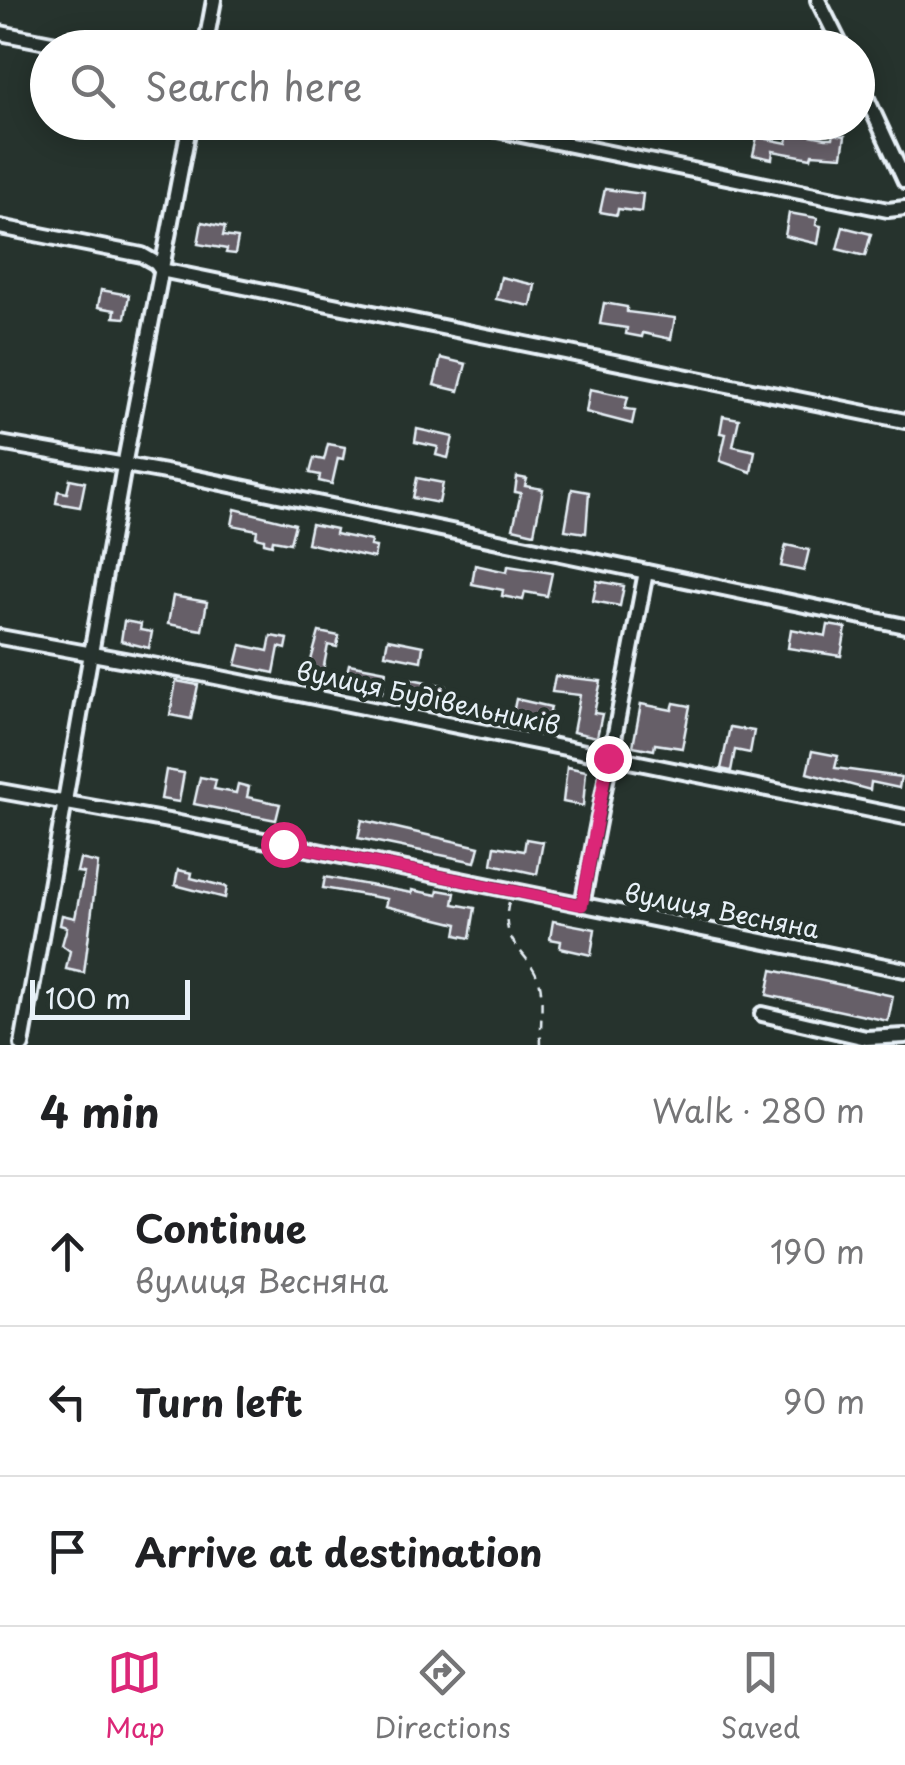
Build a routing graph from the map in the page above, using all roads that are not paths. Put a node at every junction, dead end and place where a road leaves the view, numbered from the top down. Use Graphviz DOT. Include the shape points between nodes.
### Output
graph roads {
  1 [pos="214,0"];
  2 [pos="818,0"];
  3 [pos="208,30"];
  4 [pos="833,30"];
  5 [pos="0,33"];
  6 [pos="30,39"];
  7 [pos="875,116"];
  8 [pos="186,140"];
  9 [pos="546,140"];
  10 [pos="905,181"];
  11 [pos="905,208"];
  12 [pos="0,227"];
  13 [pos="161,270"];
  14 [pos="905,421"];
  15 [pos="0,443"];
  16 [pos="124,466"];
  17 [pos="646,572"];
  18 [pos="905,626"];
  19 [pos="0,637"];
  20 [pos="91,655"];
  21 [pos="608,758"];
  22 [pos="0,791"];
  23 [pos="65,803"];
  24 [pos="905,817"];
  25 [pos="582,905"];
  26 [pos="905,970"];
  27 [pos="762,1014"];
  28 [pos="905,1021"];
  29 [pos="905,1036"];
  30 [pos="22,1045"];
  1 -- 3 [label="street"];
  2 -- 4 [label="street"];
  5 -- 6 [label="street"];
  7 -- 10 [label="street"];
  8 -- 13 [label="street"];
  9 -- 11 [label="street" via="888,210"];
  12 -- 13 [label="street" via="142,256"];
  13 -- 14 [label="street"];
  13 -- 16 [label="street"];
  15 -- 16 [label="street"];
  16 -- 17 [label="street"];
  16 -- 20 [label="street"];
  17 -- 18 [label="street"];
  17 -- 21 [label="street"];
  19 -- 20 [label="street, вулиця Будівельників"];
  20 -- 21 [label="street, вулиця Будівельників"];
  20 -- 23 [label="street"];
  21 -- 24 [label="street, вулиця Будівельників"];
  21 -- 25 [label="street"];
  22 -- 23 [label="street, вулиця Весняна"];
  23 -- 25 [label="street, вулиця Весняна"];
  23 -- 30 [label="street"];
  25 -- 26 [label="street, вулиця Весняна"];
  27 -- 29 [label="street" via="866,1038"];
  28 -- 29 [label="street"];
}
